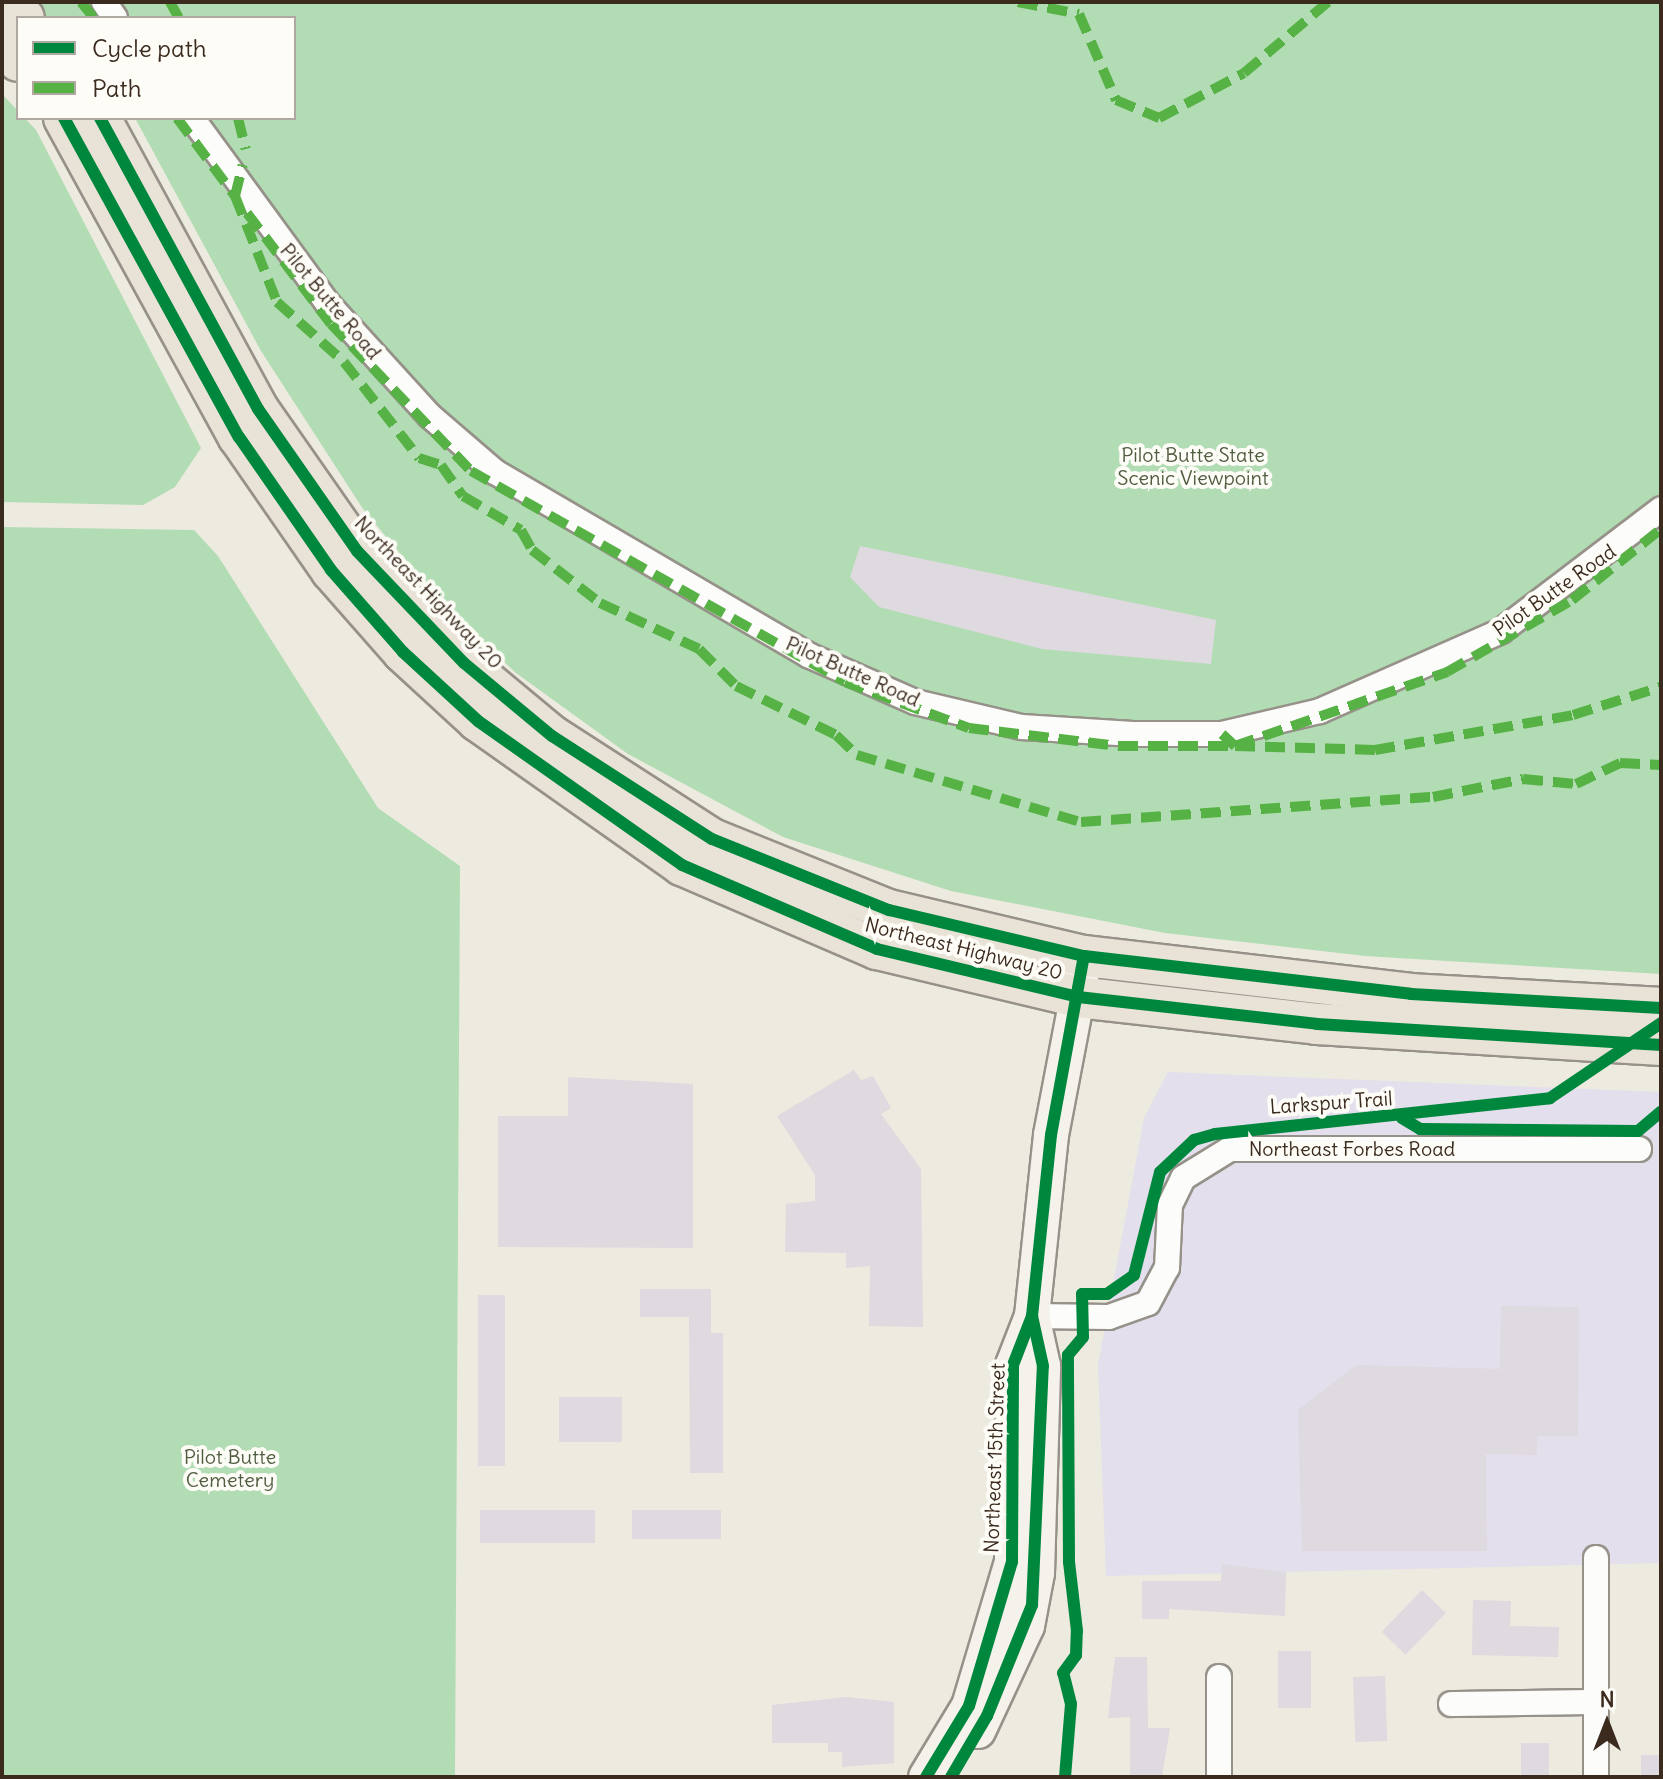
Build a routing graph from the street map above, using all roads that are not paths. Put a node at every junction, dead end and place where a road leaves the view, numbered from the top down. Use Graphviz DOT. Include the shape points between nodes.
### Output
graph roads {
  1 [pos="2,43"];
  2 [pos="16,59"];
  3 [pos="65,120"];
  4 [pos="101,120"];
  5 [pos="193,120"];
  6 [pos="1661,509"];
  7 [pos="1084,956"];
  8 [pos="1078,997"];
  9 [pos="1661,1008"];
  10 [pos="1661,1045"];
  11 [pos="1639,1149"];
  12 [pos="1032,1316"];
  13 [pos="1596,1558"];
  14 [pos="1219,1677"];
  15 [pos="1596,1702"];
  16 [pos="1451,1704"];
  17 [pos="926,1777"];
  18 [pos="951,1777"];
  19 [pos="1219,1777"];
  20 [pos="1596,1777"];
  1 -- 2 [label="main road"];
  3 -- 8 [label="main road, Northeast Highway 20" via="239,437 331,570 403,652 478,721 682,865 776,910 877,949"];
  4 -- 7 [label="main road, Northeast Highway 20" via="300,476 357,551 464,663 552,736 712,839 889,910"];
  5 -- 6 [label="street, Pilot Butte Road" via="329,305 430,416 495,472 808,655 915,702 1022,727 1133,734 1222,734 1320,711 1501,631"];
  7 -- 8 [label="main road, Northeast 15th Street"];
  7 -- 9 [label="main road, Northeast Highway 20" via="1411,994"];
  8 -- 10 [label="main road, Northeast Highway 20" via="1317,1024"];
  8 -- 12 [label="main road, Northeast 15th Street" via="1051,1135"];
  11 -- 12 [label="street, Northeast Forbes Road" via="1230,1149 1183,1178 1170,1205 1167,1268 1148,1303 1109,1317"];
  12 -- 17 [label="main road, Northeast 15th Street" via="1013,1365 1015,1507 1000,1619 969,1706"];
  12 -- 18 [label="main road, Northeast 15th Street" via="1043,1366 1032,1605 987,1716"];
  13 -- 15 [label="street"];
  14 -- 19 [label="street"];
  15 -- 16 [label="street"];
  15 -- 20 [label="street"];
}
